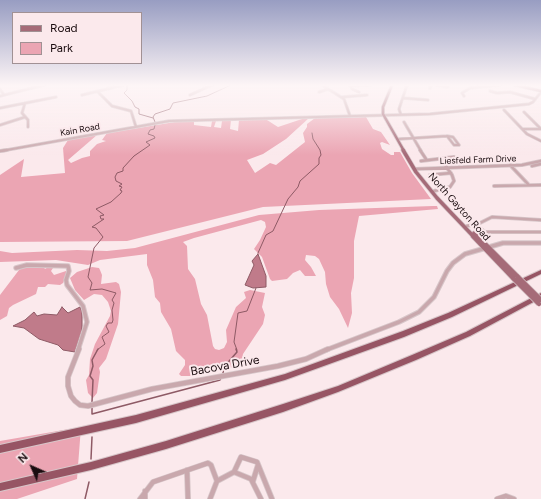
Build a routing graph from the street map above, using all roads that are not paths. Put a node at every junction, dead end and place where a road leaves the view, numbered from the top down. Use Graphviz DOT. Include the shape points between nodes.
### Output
graph roads {
  1 [pos="23,108"];
  2 [pos="122,108"];
  3 [pos="348,108"];
  4 [pos="384,108"];
  5 [pos="399,108"];
  6 [pos="484,108"];
  7 [pos="504,110"];
  8 [pos="524,112"];
  9 [pos="385,115"];
  10 [pos="401,115"];
  11 [pos="350,116"];
  12 [pos="25,117"];
  13 [pos="404,122"];
  14 [pos="0,125"];
  15 [pos="28,127"];
  16 [pos="136,127"];
  17 [pos="523,128"];
  18 [pos="541,129"];
  19 [pos="447,136"];
  20 [pos="413,138"];
  21 [pos="399,139"];
  22 [pos="541,141"];
  23 [pos="0,151"];
  24 [pos="454,157"];
  25 [pos="441,159"];
  26 [pos="426,160"];
  27 [pos="421,161"];
  28 [pos="541,162"];
  29 [pos="511,166"];
  30 [pos="448,169"];
  31 [pos="417,170"];
  32 [pos="452,174"];
  33 [pos="528,185"];
  34 [pos="541,185"];
  35 [pos="494,186"];
  36 [pos="440,190"];
  37 [pos="434,192"];
  38 [pos="541,220"];
  39 [pos="472,225"];
  40 [pos="541,232"];
  41 [pos="541,243"];
  42 [pos="486,247"];
  43 [pos="16,268"];
  44 [pos="541,272"];
  45 [pos="541,295"];
  46 [pos="540,304"];
  47 [pos="0,449"];
  48 [pos="258,465"];
  49 [pos="187,470"];
  50 [pos="234,472"];
  51 [pos="217,481"];
  52 [pos="253,481"];
  53 [pos="0,487"];
  54 [pos="145,491"];
  55 [pos="140,499"];
  56 [pos="146,499"];
  57 [pos="188,499"];
  58 [pos="210,499"];
  59 [pos="261,499"];
  60 [pos="272,499"];
  61 [pos="496,499"];
  62 [pos="514,499"];
  1 -- 12 [label="street" via="22,113"];
  2 -- 16 [label="street" via="131,111"];
  3 -- 11 [label="street"];
  4 -- 9 [label="main road"];
  5 -- 10 [label="street"];
  6 -- 10 [label="street, Kain Road"];
  7 -- 17 [label="street"];
  8 -- 18 [label="street"];
  9 -- 10 [label="street, Kain Road"];
  9 -- 11 [label="street, Kain Road"];
  9 -- 21 [label="main road, North Gayton Road"];
  9 -- 31 [label="main road, North Gayton Road"];
  11 -- 16 [label="street, Kain Road" via="178,121"];
  12 -- 14 [label="street"];
  12 -- 15 [label="street" via="29,122"];
  13 -- 20 [label="street"];
  16 -- 23 [label="street, Kain Road"];
  17 -- 18 [label="street"];
  17 -- 22 [label="street" via="529,135"];
  19 -- 19 [label="street" via="453,137 459,145 454,145"];
  19 -- 20 [label="street"];
  20 -- 21 [label="street"];
  20 -- 26 [label="street"];
  21 -- 31 [label="main road, North Gayton Road"];
  24 -- 25 [label="street"];
  25 -- 26 [label="street"];
  25 -- 30 [label="street"];
  26 -- 27 [label="street"];
  28 -- 29 [label="street, Liesfeld Farm Drive"];
  29 -- 30 [label="street, Liesfeld Farm Drive"];
  29 -- 33 [label="street"];
  30 -- 31 [label="street, Liesfeld Farm Drive"];
  30 -- 32 [label="street"];
  31 -- 37 [label="main road, North Gayton Road"];
  31 -- 42 [label="main road, North Gayton Road" via="433,194"];
  32 -- 36 [label="street" via="453,184"];
  32 -- 36 [label="street" via="430,175"];
  33 -- 34 [label="street"];
  33 -- 35 [label="street"];
  36 -- 37 [label="street"];
  37 -- 39 [label="main road, North Gayton Road"];
  38 -- 39 [label="street" via="492,217"];
  39 -- 40 [label="street" via="485,232"];
  39 -- 42 [label="main road, North Gayton Road"];
  41 -- 42 [label="street, Bacova Drive" via="511,242"];
  42 -- 43 [label="street, Bacova Drive" via="457,260 447,271 429,303 419,312 399,322 296,362 152,390 88,406 75,401 68,386 68,377 87,322 83,306 67,284 68,266 27,264"];
  42 -- 46 [label="main road, North Gayton Road, bridge"];
  44 -- 47 [label="highway" via="423,326 298,372 143,417"];
  45 -- 53 [label="highway" via="468,334 414,358 284,408 91,466"];
  48 -- 50 [label="street" via="257,462 241,457"];
  48 -- 52 [label="street"];
  48 -- 60 [label="street"];
  49 -- 51 [label="street" via="208,463"];
  49 -- 54 [label="street" via="153,482"];
  49 -- 57 [label="street"];
  50 -- 51 [label="street"];
  50 -- 52 [label="street"];
  51 -- 58 [label="street"];
  52 -- 59 [label="street"];
  54 -- 55 [label="street"];
  54 -- 56 [label="street"];
  61 -- 62 [label="street" via="506,496"];
}
